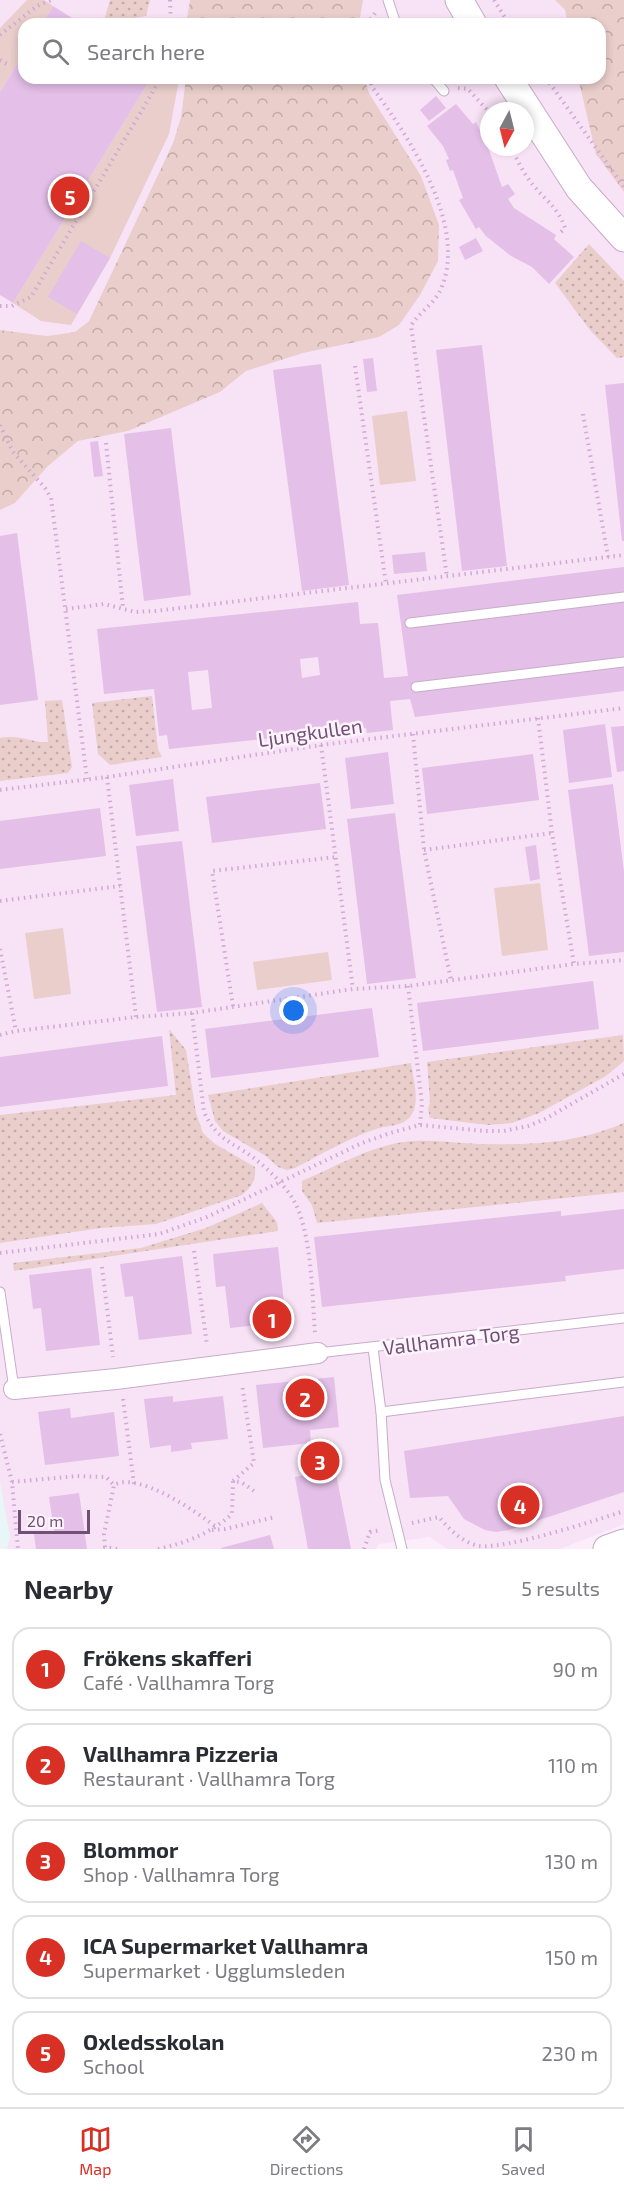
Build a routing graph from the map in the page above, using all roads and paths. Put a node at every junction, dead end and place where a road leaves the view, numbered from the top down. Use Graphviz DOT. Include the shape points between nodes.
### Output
graph roads {
  1 [pos="51,0"];
  2 [pos="170,0"];
  3 [pos="388,0"];
  4 [pos="459,0"];
  5 [pos="494,0"];
  6 [pos="22,18"];
  7 [pos="171,18"];
  8 [pos="394,18"];
  9 [pos="470,18"];
  10 [pos="505,18"];
  11 [pos="18,21"];
  12 [pos="0,35"];
  13 [pos="0,60"];
  14 [pos="9,65"];
  15 [pos="156,84"];
  16 [pos="373,84"];
  17 [pos="438,84"];
  18 [pos="512,84"];
  19 [pos="550,84"];
  20 [pos="444,90"];
  21 [pos="480,102"];
  22 [pos="515,156"];
  23 [pos="624,187"];
  24 [pos="558,236"];
  25 [pos="624,238"];
  26 [pos="0,306"];
  27 [pos="355,366"];
  28 [pos="583,414"];
  29 [pos="0,425"];
  30 [pos="106,443"];
  31 [pos="624,555"];
  32 [pos="608,557"];
  33 [pos="447,577"];
  34 [pos="386,584"];
  35 [pos="624,597"];
  36 [pos="123,608"];
  37 [pos="66,609"];
  38 [pos="410,623"];
  39 [pos="624,662"];
  40 [pos="416,687"];
  41 [pos="624,708"];
  42 [pos="538,718"];
  43 [pos="413,734"];
  44 [pos="321,745"];
  45 [pos="107,777"];
  46 [pos="87,779"];
  47 [pos="0,790"];
  48 [pos="552,833"];
  49 [pos="424,850"];
  50 [pos="336,857"];
  51 [pos="120,886"];
  52 [pos="0,901"];
  53 [pos="0,949"];
  54 [pos="624,960"];
  55 [pos="574,964"];
  56 [pos="451,980"];
  57 [pos="408,986"];
  58 [pos="353,990"];
  59 [pos="232,1006"];
  60 [pos="192,1013"];
  61 [pos="136,1017"];
  62 [pos="16,1031"];
  63 [pos="0,1035"];
  64 [pos="624,1074"];
  65 [pos="420,1125"];
  66 [pos="280,1182"];
  67 [pos="194,1251"];
  68 [pos="0,1253"];
  69 [pos="102,1267"];
  70 [pos="0,1292"];
  71 [pos="624,1318"];
  72 [pos="373,1348"];
  73 [pos="318,1353"];
  74 [pos="210,1367"];
  75 [pos="116,1379"];
  76 [pos="624,1382"];
  77 [pos="14,1389"];
  78 [pos="244,1396"];
  79 [pos="124,1409"];
  80 [pos="381,1412"];
  81 [pos="0,1434"];
  82 [pos="233,1481"];
  83 [pos="12,1482"];
  84 [pos="134,1484"];
  85 [pos="114,1485"];
  86 [pos="254,1491"];
  87 [pos="624,1511"];
  88 [pos="275,1516"];
  89 [pos="396,1526"];
  90 [pos="216,1527"];
  91 [pos="210,1530"];
  92 [pos="624,1543"];
  93 [pos="481,1548"];
  94 [pos="18,1549"];
  95 [pos="117,1549"];
  96 [pos="158,1549"];
  97 [pos="364,1549"];
  98 [pos="402,1549"];
  99 [pos="607,1549"];
  1 -- 6 [label="path"];
  2 -- 7 [label="path"];
  3 -- 8 [label="lane"];
  4 -- 9 [label="street"];
  5 -- 10 [label="path"];
  11 -- 12 [label="path"];
  13 -- 14 [label="path"];
  15 -- 26 [label="path" via="31,297 12,306"];
  16 -- 33 [label="path" via="429,177 449,244 441,289 411,326"];
  17 -- 20 [label="lane"];
  18 -- 25 [label="street" via="579,188"];
  19 -- 23 [label="path"];
  20 -- 21 [label="path" via="468,89"];
  22 -- 24 [label="path" via="534,186 560,213 565,228"];
  27 -- 34 [label="path"];
  28 -- 32 [label="path"];
  29 -- 37 [label="path" via="13,452 51,498"];
  30 -- 36 [label="path"];
  31 -- 32 [label="path"];
  32 -- 33 [label="path"];
  33 -- 34 [label="path"];
  34 -- 36 [label="path" via="155,611"];
  35 -- 38 [label="lane"];
  36 -- 37 [label="path" via="104,604"];
  37 -- 46 [label="path"];
  39 -- 40 [label="lane"];
  41 -- 42 [label="path, Ljungkullen"];
  42 -- 43 [label="path, Ljungkullen"];
  42 -- 48 [label="path"];
  43 -- 44 [label="path, Ljungkullen"];
  43 -- 49 [label="path"];
  44 -- 45 [label="path, Ljungkullen"];
  44 -- 50 [label="path"];
  45 -- 46 [label="path, Ljungkullen"];
  45 -- 51 [label="path"];
  46 -- 47 [label="path, Ljungkullen"];
  48 -- 49 [label="path"];
  48 -- 55 [label="path"];
  49 -- 56 [label="path"];
  50 -- 58 [label="path"];
  50 -- 59 [label="path" via="212,871"];
  51 -- 52 [label="path"];
  51 -- 61 [label="path"];
  53 -- 62 [label="path"];
  54 -- 55 [label="path"];
  55 -- 56 [label="path"];
  56 -- 57 [label="path"];
  57 -- 58 [label="path"];
  57 -- 65 [label="path" via="422,1104"];
  58 -- 59 [label="path"];
  59 -- 60 [label="path"];
  60 -- 61 [label="path"];
  60 -- 66 [label="path" via="208,1121 213,1130 256,1159"];
  61 -- 62 [label="path"];
  62 -- 63 [label="path"];
  64 -- 65 [label="path" via="528,1126 485,1131"];
  65 -- 66 [label="path" via="362,1143"];
  66 -- 68 [label="path" via="207,1218 159,1234"];
  66 -- 73 [label="path" via="294,1202 305,1234"];
  67 -- 74 [label="path"];
  69 -- 75 [label="path"];
  70 -- 77 [label="lane"];
  71 -- 72 [label="lane, Vallhamra Torg"];
  72 -- 73 [label="lane"];
  72 -- 80 [label="lane, Vallhamra Torg"];
  73 -- 74 [label="street"];
  74 -- 75 [label="street"];
  75 -- 77 [label="street"];
  76 -- 80 [label="lane"];
  78 -- 82 [label="path" via="254,1463"];
  79 -- 84 [label="path"];
  80 -- 89 [label="lane, Vallhamra Torg" via="385,1480"];
  81 -- 83 [label="path"];
  82 -- 86 [label="path"];
  82 -- 90 [label="path" via="232,1514"];
  83 -- 85 [label="path" via="88,1476 106,1477"];
  83 -- 94 [label="path"];
  84 -- 85 [label="path"];
  84 -- 90 [label="path" via="168,1495"];
  85 -- 95 [label="path" via="104,1534 105,1547"];
  87 -- 93 [label="path" via="557,1533"];
  88 -- 91 [label="path"];
  89 -- 93 [label="path" via="438,1517 451,1532"];
  89 -- 97 [label="path" via="370,1532"];
  89 -- 98 [label="lane, Vallhamra Torg"];
  90 -- 91 [label="path"];
  91 -- 96 [label="path" via="183,1544"];
  92 -- 99 [label="street"];
}
